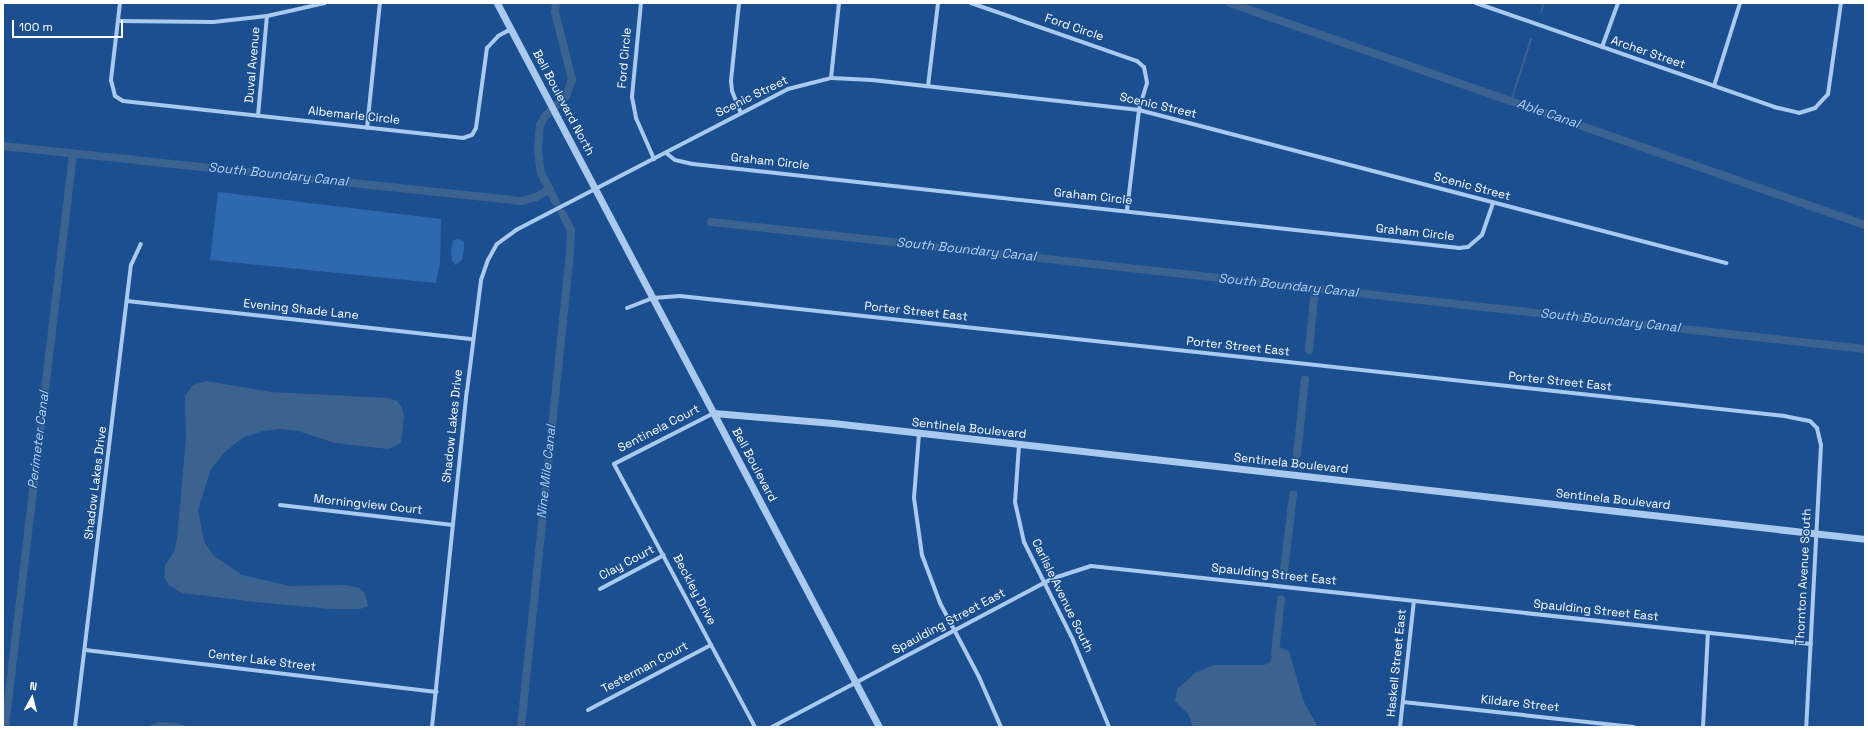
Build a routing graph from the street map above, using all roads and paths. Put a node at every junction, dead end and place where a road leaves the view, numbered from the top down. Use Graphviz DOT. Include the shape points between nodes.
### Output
graph roads {
  1 [pos="120,3"];
  2 [pos="325,3"];
  3 [pos="380,3"];
  4 [pos="497,3"];
  5 [pos="641,3"];
  6 [pos="739,3"];
  7 [pos="838,3"];
  8 [pos="938,3"];
  9 [pos="972,3"];
  10 [pos="1476,3"];
  11 [pos="1618,3"];
  12 [pos="1740,3"];
  13 [pos="1840,3"];
  14 [pos="1484,4"];
  15 [pos="267,16"];
  16 [pos="118,21"];
  17 [pos="511,29"];
  18 [pos="1602,47"];
  19 [pos="831,78"];
  20 [pos="928,86"];
  21 [pos="1714,86"];
  22 [pos="1139,110"];
  23 [pos="741,113"];
  24 [pos="258,116"];
  25 [pos="367,128"];
  26 [pos="666,153"];
  27 [pos="654,159"];
  28 [pos="596,188"];
  29 [pos="1493,203"];
  30 [pos="1126,211"];
  31 [pos="609,214"];
  32 [pos="141,244"];
  33 [pos="1726,263"];
  34 [pos="653,298"];
  35 [pos="127,301"];
  36 [pos="627,308"];
  37 [pos="473,338"];
  38 [pos="714,412"];
  39 [pos="1817,428"];
  40 [pos="919,434"];
  41 [pos="1019,445"];
  42 [pos="614,464"];
  43 [pos="280,505"];
  44 [pos="453,525"];
  45 [pos="1816,533"];
  46 [pos="1865,539"];
  47 [pos="664,555"];
  48 [pos="1044,583"];
  49 [pos="600,589"];
  50 [pos="1414,601"];
  51 [pos="954,631"];
  52 [pos="1708,633"];
  53 [pos="1811,644"];
  54 [pos="711,645"];
  55 [pos="85,650"];
  56 [pos="856,682"];
  57 [pos="436,692"];
  58 [pos="1403,702"];
  59 [pos="588,710"];
  60 [pos="76,727"];
  61 [pos="432,727"];
  62 [pos="755,727"];
  63 [pos="772,727"];
  64 [pos="879,727"];
  65 [pos="1000,727"];
  66 [pos="1109,727"];
  67 [pos="1400,727"];
  68 [pos="1634,727"];
  69 [pos="1703,727"];
  70 [pos="1806,727"];
  1 -- 16 [label="street"];
  2 -- 15 [label="street"];
  3 -- 25 [label="street"];
  4 -- 17 [label="street, Bell Boulevard North"];
  5 -- 27 [label="street, Ford Circle" via="632,97 636,118"];
  6 -- 23 [label="street" via="730,81"];
  7 -- 19 [label="street"];
  8 -- 20 [label="street"];
  9 -- 22 [label="street, Ford Circle" via="1137,62 1145,69 1147,84"];
  10 -- 14 [label="street, Archer Street"];
  11 -- 18 [label="street"];
  12 -- 21 [label="street"];
  13 -- 21 [label="street, Archer Street" via="1830,86 1823,102 1815,108 1807,112 1790,112"];
  14 -- 18 [label="street, Archer Street"];
  15 -- 16 [label="street" via="206,23"];
  15 -- 24 [label="street, Duval Avenue"];
  16 -- 24 [label="street, Albemarle Circle" via="111,80 115,96 123,101"];
  17 -- 25 [label="street, Albemarle Circle" via="498,36 487,48 478,120 472,135 463,138"];
  17 -- 28 [label="street, Bell Boulevard North"];
  18 -- 21 [label="street, Archer Street"];
  19 -- 20 [label="street, Scenic Street"];
  19 -- 23 [label="street, Scenic Street" via="788,89"];
  20 -- 22 [label="street, Scenic Street"];
  22 -- 29 [label="street, Scenic Street"];
  22 -- 30 [label="street"];
  23 -- 26 [label="street, Scenic Street"];
  24 -- 25 [label="street, Albemarle Circle"];
  26 -- 27 [label="street, Scenic Street"];
  26 -- 30 [label="street, Graham Circle" via="676,160 693,164"];
  27 -- 28 [label="street, Scenic Street"];
  28 -- 31 [label="street, Bell Boulevard North"];
  28 -- 37 [label="street, Shadow Lakes Drive" via="516,230 498,244 480,280"];
  29 -- 30 [label="street, Graham Circle" via="1482,236 1472,244 1459,248"];
  29 -- 33 [label="street, Scenic Street"];
  31 -- 34 [label="street, Bell Boulevard"];
  32 -- 35 [label="street, Shadow Lakes Drive" via="131,265"];
  34 -- 36 [label="street, Porter Street East"];
  34 -- 38 [label="street, Bell Boulevard"];
  34 -- 39 [label="street, Porter Street East" via="680,296 1784,416 1810,421"];
  35 -- 37 [label="street, Evening Shade Lane"];
  35 -- 55 [label="street, Shadow Lakes Drive"];
  37 -- 44 [label="street, Shadow Lakes Drive"];
  38 -- 40 [label="street, Sentinela Boulevard"];
  38 -- 42 [label="street, Sentinela Court"];
  38 -- 56 [label="street, Bell Boulevard"];
  39 -- 45 [label="street, Thornton Avenue South" via="1821,445"];
  40 -- 41 [label="street, Sentinela Boulevard"];
  40 -- 51 [label="street" via="914,498 917,536 934,588"];
  41 -- 45 [label="street, Sentinela Boulevard"];
  41 -- 48 [label="street, Carlisle Avenue South" via="1016,513 1024,542"];
  42 -- 47 [label="street, Beckley Drive"];
  43 -- 44 [label="street, Morningview Court"];
  44 -- 57 [label="street, Shadow Lakes Drive"];
  45 -- 46 [label="street, Sentinela Boulevard"];
  45 -- 53 [label="street, Thornton Avenue South"];
  47 -- 49 [label="street, Clay Court"];
  47 -- 54 [label="street, Beckley Drive"];
  48 -- 50 [label="street, Spaulding Street East" via="1075,569 1091,566"];
  48 -- 51 [label="street, Spaulding Street East"];
  48 -- 66 [label="street, Carlisle Avenue South" via="1073,640"];
  50 -- 52 [label="street, Spaulding Street East"];
  50 -- 58 [label="street, Haskell Street East"];
  51 -- 56 [label="street, Spaulding Street East"];
  51 -- 65 [label="street" via="979,678"];
  52 -- 53 [label="street, Spaulding Street East"];
  52 -- 69 [label="street"];
  53 -- 70 [label="street, Thornton Avenue South"];
  54 -- 59 [label="street, Testerman Court"];
  54 -- 62 [label="street, Beckley Drive"];
  55 -- 57 [label="street, Center Lake Street"];
  55 -- 60 [label="street, Shadow Lakes Drive"];
  56 -- 63 [label="street, Spaulding Street East"];
  56 -- 64 [label="street, Bell Boulevard"];
  57 -- 61 [label="street, Shadow Lakes Drive"];
  58 -- 67 [label="street, Haskell Street East"];
  58 -- 68 [label="street, Kildare Street"];
}
